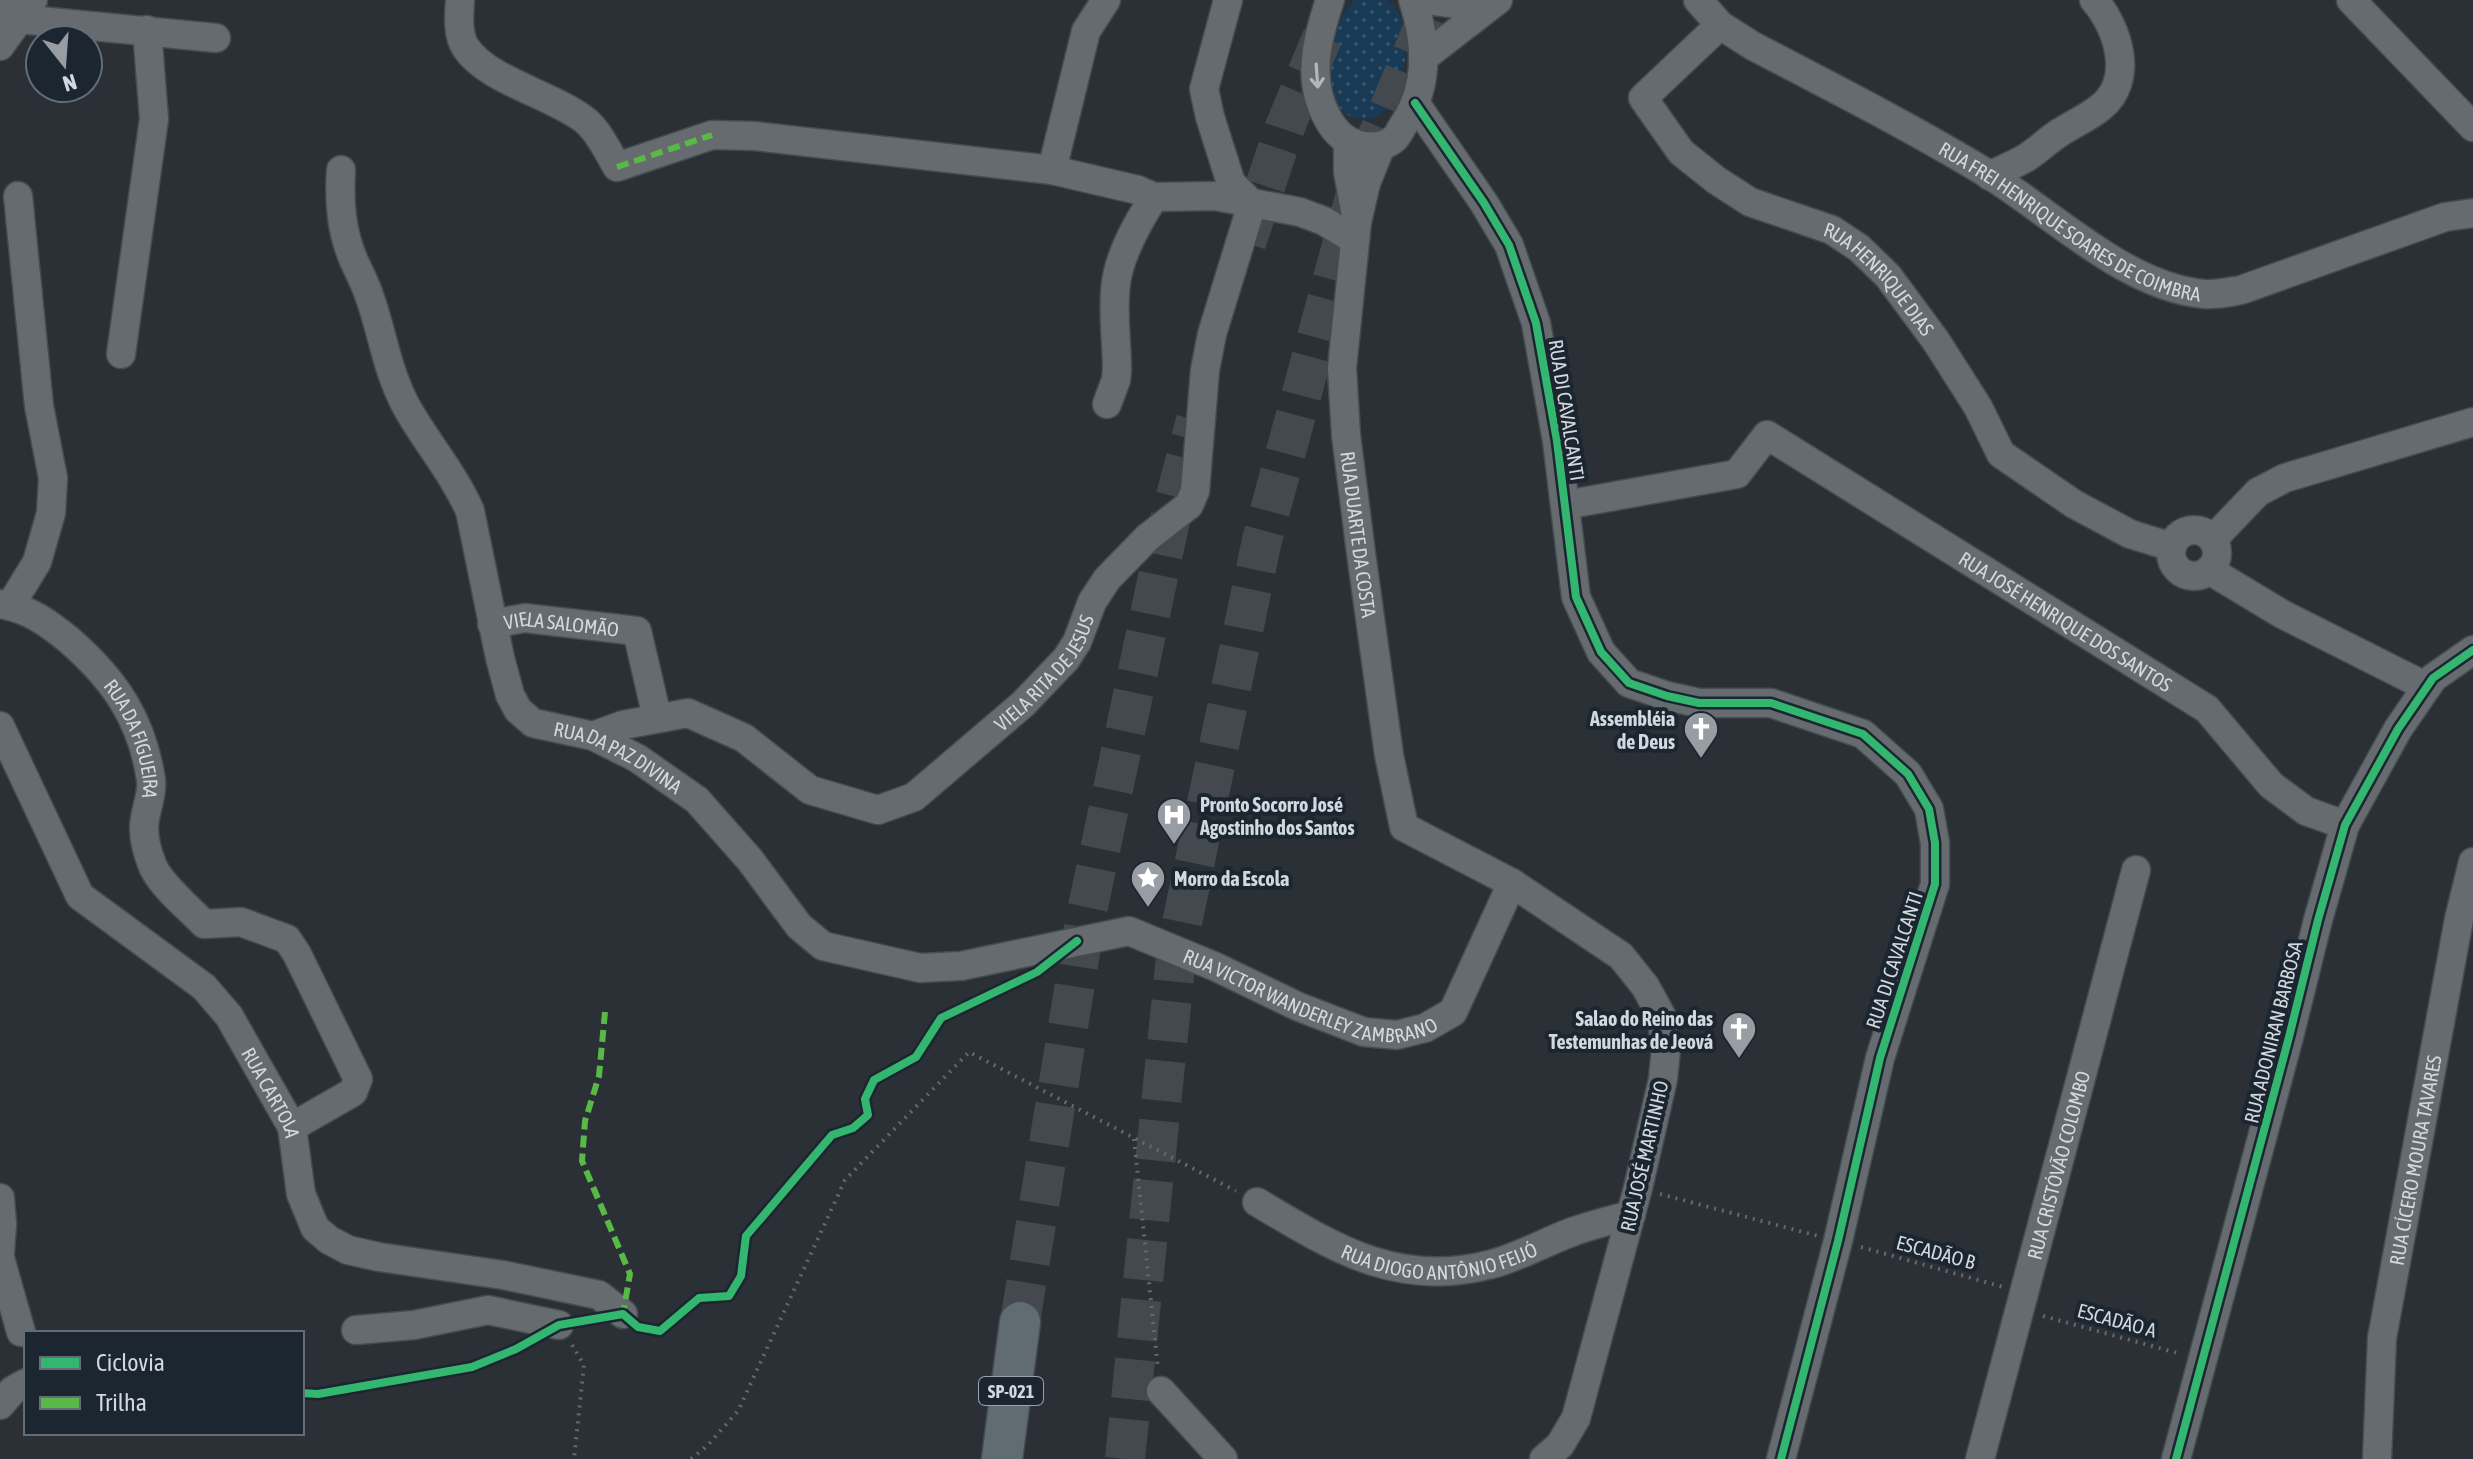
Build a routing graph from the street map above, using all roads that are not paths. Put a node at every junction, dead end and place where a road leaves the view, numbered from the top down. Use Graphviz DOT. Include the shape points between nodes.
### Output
graph roads {
  1 [pos="460,0"];
  2 [pos="1106,0"];
  3 [pos="1228,0"];
  4 [pos="1330,0"];
  5 [pos="1413,0"];
  6 [pos="1426,0"];
  7 [pos="1486,0"];
  8 [pos="1498,0"];
  9 [pos="1698,0"];
  10 [pos="2094,0"];
  11 [pos="2351,0"];
  12 [pos="17,8"];
  13 [pos="1720,25"];
  14 [pos="147,30"];
  15 [pos="216,38"];
  16 [pos="0,46"];
  17 [pos="1423,58"];
  18 [pos="1415,103"];
  19 [pos="2473,127"];
  20 [pos="1348,142"];
  21 [pos="1381,146"];
  22 [pos="341,170"];
  23 [pos="1052,170"];
  24 [pos="1990,176"];
  25 [pos="18,196"];
  26 [pos="1154,197"];
  27 [pos="1252,204"];
  28 [pos="2473,213"];
  29 [pos="1356,231"];
  30 [pos="121,354"];
  31 [pos="1107,404"];
  32 [pos="2473,422"];
  33 [pos="1565,505"];
  34 [pos="2213,539"];
  35 [pos="2172,547"];
  36 [pos="2209,570"];
  37 [pos="5,605"];
  38 [pos="492,624"];
  39 [pos="2473,650"];
  40 [pos="2427,687"];
  41 [pos="657,717"];
  42 [pos="0,726"];
  43 [pos="593,736"];
  44 [pos="2345,825"];
  45 [pos="1404,827"];
  46 [pos="2473,862"];
  47 [pos="2136,870"];
  48 [pos="1512,883"];
  49 [pos="1077,941"];
  50 [pos="292,1127"];
  51 [pos="0,1198"];
  52 [pos="1257,1202"];
  53 [pos="1634,1202"];
  54 [pos="0,1252"];
  55 [pos="0,1258"];
  56 [pos="623,1314"];
  57 [pos="1020,1322"];
  58 [pos="559,1325"];
  59 [pos="356,1330"];
  60 [pos="21,1332"];
  61 [pos="24,1384"];
  62 [pos="1161,1391"];
  63 [pos="0,1405"];
  64 [pos="1002,1459"];
  65 [pos="1223,1459"];
  66 [pos="1544,1459"];
  67 [pos="1781,1459"];
  68 [pos="1980,1459"];
  69 [pos="2176,1459"];
  70 [pos="2377,1459"];
  1 -- 23 [label="street" via="464,46 480,64 590,124 617,167 712,135"];
  2 -- 23 [label="street" via="1086,31"];
  3 -- 27 [label="street" via="1204,89 1231,183"];
  4 -- 20 [label="street, one-way" via="1317,44 1316,83 1321,107"];
  5 -- 17 [label="street"];
  6 -- 7 [label="street" via="1463,5"];
  8 -- 17 [label="street"];
  9 -- 13 [label="street, RUA FREI HENRIQUE SOARES DE COIMBRA"];
  10 -- 24 [label="street" via="2118,44 2120,72 2113,95 2026,158"];
  11 -- 19 [label="street"];
  12 -- 14 [label="street"];
  12 -- 16 [label="street"];
  13 -- 24 [label="street, RUA FREI HENRIQUE SOARES DE COIMBRA"];
  13 -- 35 [label="street, RUA HENRIQUE DIAS" via="1643,98 1681,152 1750,202 1832,230 1859,248 1888,276 1936,341 2001,454 2074,504 2130,534"];
  14 -- 15 [label="street"];
  14 -- 30 [label="street" via="154,119"];
  17 -- 18 [label="street"];
  18 -- 21 [label="street" via="1395,139"];
  18 -- 33 [label="street, RUA DI CAVALCANTI" via="1509,245 1536,323"];
  20 -- 21 [label="street"];
  20 -- 29 [label="street, RUA DUARTE DA COSTA"];
  21 -- 29 [label="street, RUA DUARTE DA COSTA"];
  22 -- 38 [label="street, RUA DA PAZ DIVINA" via="343,229 369,294 387,364 423,436 470,511"];
  23 -- 26 [label="street"];
  24 -- 28 [label="street, RUA FREI HENRIQUE SOARES DE COIMBRA" via="2083,241 2147,277 2207,295 2241,290 2445,217"];
  25 -- 37 [label="street" via="39,406 53,478 51,513 37,562"];
  26 -- 27 [label="street" via="1215,196"];
  26 -- 31 [label="street" via="1118,271 1117,370"];
  27 -- 29 [label="street" via="1300,212"];
  27 -- 41 [label="street, VIELA RITA DE JESUS" via="1212,334 1195,491 1189,505 1115,570 1092,602 1066,659 1023,704 914,797 878,810 810,790 744,738 688,713"];
  29 -- 45 [label="street, RUA DUARTE DA COSTA" via="1342,368 1346,435 1389,755"];
  32 -- 34 [label="street" via="2285,478 2258,492"];
  33 -- 44 [label="street, RUA JOSÉ HENRIQUE DOS SANTOS" via="1737,474 1767,435 2207,709 2271,785 2306,811"];
  33 -- 67 [label="street, RUA DI CAVALCANTI" via="1576,597 1601,652 1629,683 1699,703 1771,703 1863,734 1908,774 1929,809 1935,884 1880,1058"];
  34 -- 35 [label="street" via="2192,530 2181,533"];
  34 -- 36 [label="street" via="2217,551"];
  35 -- 36 [label="street" via="2174,566 2184,574"];
  36 -- 40 [label="street" via="2282,614"];
  37 -- 50 [label="street, RUA DA FIGUEIRA" via="44,618 119,690 152,783 144,828 152,868 204,924 241,922 287,939 297,954 358,1079 353,1092"];
  38 -- 41 [label="street, VIELA SALOMÃO" via="525,618 637,631"];
  38 -- 43 [label="street, RUA DA PAZ DIVINA" via="518,710 533,723"];
  39 -- 40 [label="street, RUA ADONIRAN BARBOSA"];
  40 -- 44 [label="street, RUA ADONIRAN BARBOSA"];
  41 -- 43 [label="street, VIELA RITA DE JESUS"];
  42 -- 50 [label="street, RUA CARTOLA" via="80,896 219,1003"];
  43 -- 49 [label="street, RUA DA PAZ DIVINA" via="637,758 697,800 799,926 823,946 920,968 961,966"];
  44 -- 69 [label="street, RUA ADONIRAN BARBOSA"];
  45 -- 48 [label="street, RUA JOSÉ MARTINHO"];
  46 -- 70 [label="street, RUA CÍCERO MOURA TAVARES" via="2382,1338"];
  47 -- 68 [label="street, RUA CRISTÓVÃO COLOMBO"];
  48 -- 49 [label="street, RUA VICTOR WANDERLEY ZAMBRANO" via="1453,1012 1425,1028 1397,1035 1364,1032 1299,1007 1129,931"];
  48 -- 53 [label="street, RUA JOSÉ MARTINHO" via="1621,956 1661,1015 1663,1079"];
  50 -- 56 [label="street, RUA CARTOLA" via="301,1194 315,1228 329,1240 379,1257 599,1295"];
  51 -- 54 [label="street"];
  52 -- 53 [label="street, RUA DIOGO ANTÔNIO FEIJÓ" via="1331,1246 1374,1263 1417,1272 1454,1272 1494,1264"];
  53 -- 66 [label="street, RUA JOSÉ MARTINHO" via="1576,1418"];
  55 -- 60 [label="street"];
  57 -- 64 [label="highway, SP-021"];
  58 -- 59 [label="street" via="488,1310"];
  61 -- 63 [label="street"];
  62 -- 65 [label="street"];
}
